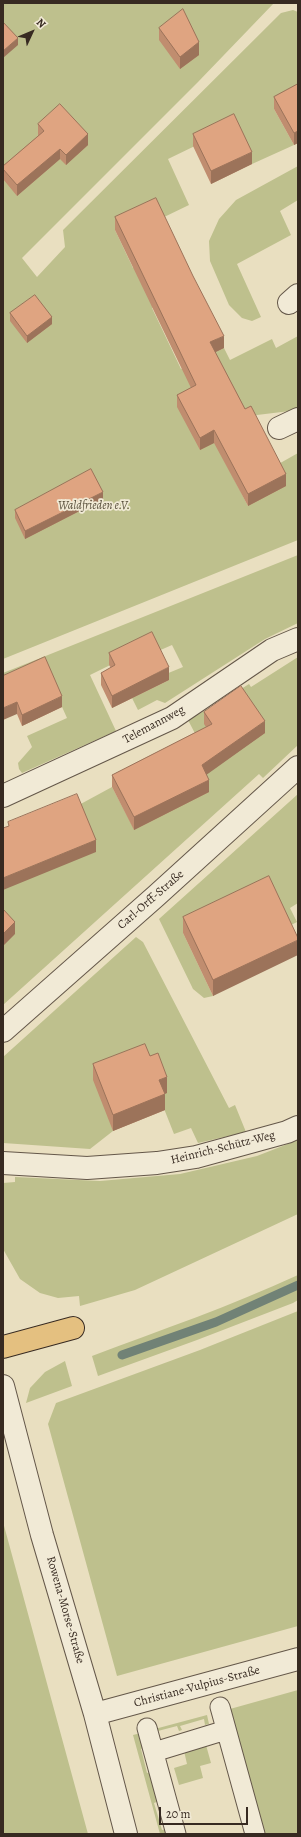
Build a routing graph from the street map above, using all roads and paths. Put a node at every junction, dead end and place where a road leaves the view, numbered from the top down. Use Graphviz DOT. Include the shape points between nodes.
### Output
graph roads {
  1 [pos="298,640"];
  2 [pos="298,767"];
  3 [pos="3,796"];
  4 [pos="3,1031"];
  5 [pos="298,1127"];
  6 [pos="3,1163"];
  7 [pos="73,1328"];
  8 [pos="3,1347"];
  9 [pos="3,1386"];
  10 [pos="298,1659"];
  11 [pos="220,1707"];
  12 [pos="95,1714"];
  13 [pos="147,1728"];
  14 [pos="226,1730"];
  15 [pos="154,1752"];
  16 [pos="251,1833"];
  17 [pos="126,1834"];
  18 [pos="176,1834"];
  1 -- 3 [label="street, Telemannweg" via="272,650 172,718"];
  2 -- 4 [label="street, Carl-Orff-Straße"];
  5 -- 6 [label="street, Heinrich-Schütz-Weg" via="196,1157 157,1163 87,1168"];
  7 -- 8 [label="main road"];
  9 -- 12 [label="street, Rowena-Morse-Straße" via="42,1535"];
  10 -- 12 [label="street, Christiane-Vulpius-Straße"];
  11 -- 14 [label="street"];
  12 -- 17 [label="street, Rowena-Morse-Straße"];
  13 -- 15 [label="street"];
  14 -- 15 [label="street"];
  14 -- 16 [label="street"];
  15 -- 18 [label="street"];
}
